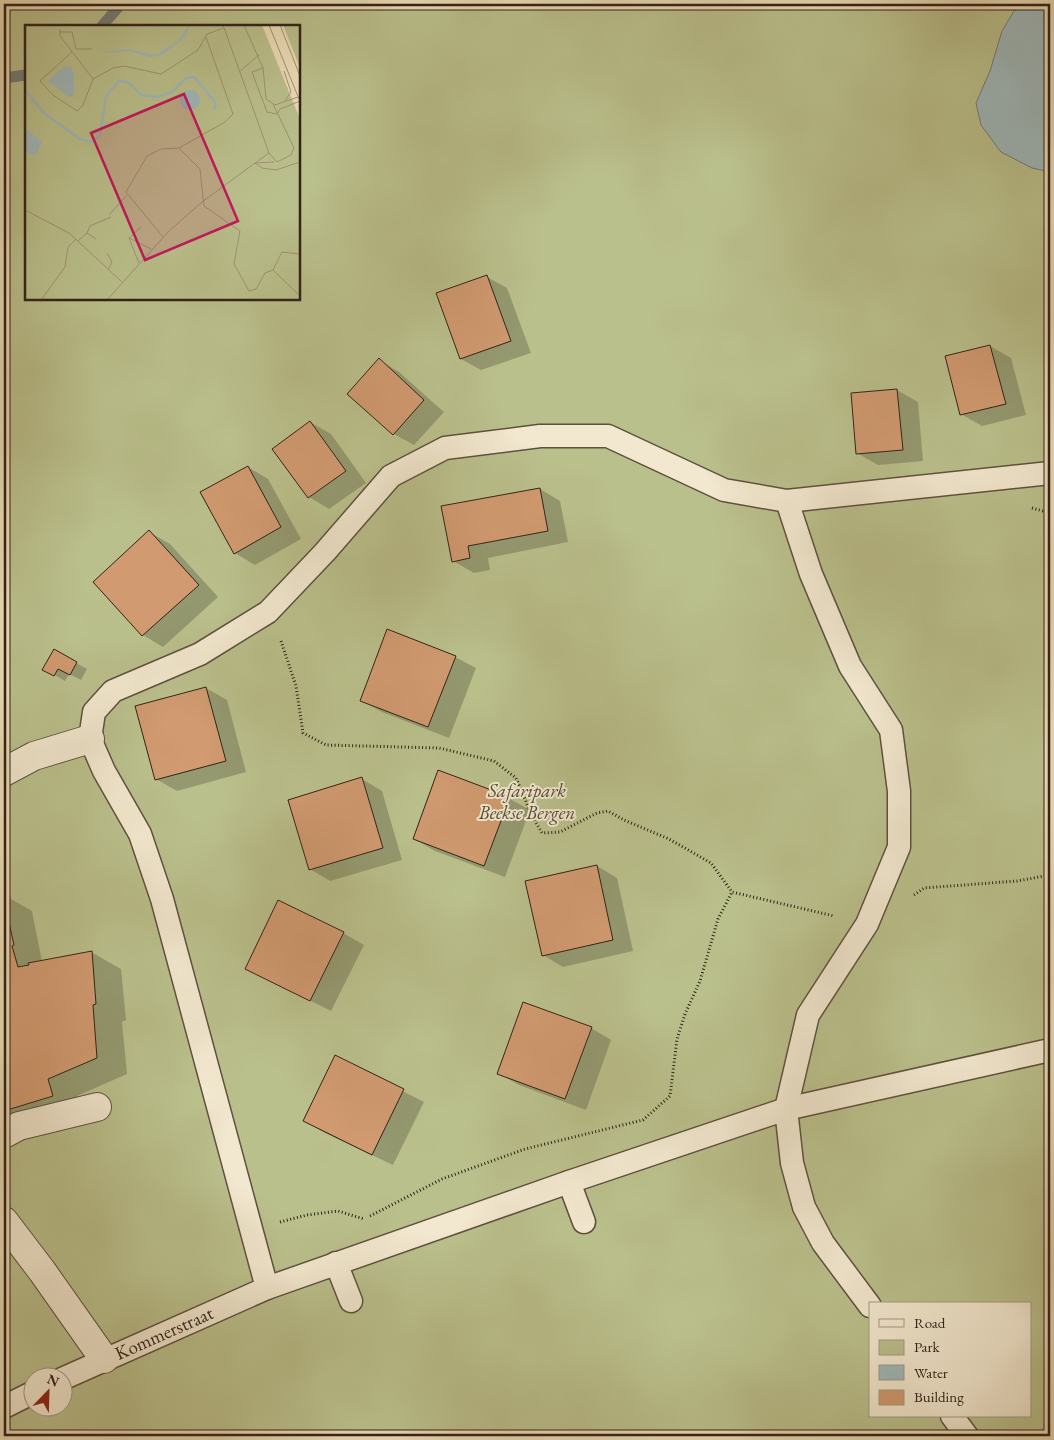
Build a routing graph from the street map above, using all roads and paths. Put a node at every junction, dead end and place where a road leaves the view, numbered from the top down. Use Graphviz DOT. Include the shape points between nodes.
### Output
graph roads {
  1 [pos="1050,473"];
  2 [pos="787,501"];
  3 [pos="268,612"];
  4 [pos="90,739"];
  5 [pos="4,772"];
  6 [pos="1050,875"];
  7 [pos="732,892"];
  8 [pos="867,924"];
  9 [pos="1050,1050"];
  10 [pos="97,1107"];
  11 [pos="786,1109"];
  12 [pos="4,1134"];
  13 [pos="569,1182"];
  14 [pos="4,1221"];
  15 [pos="584,1222"];
  16 [pos="251,1228"];
  17 [pos="336,1264"];
  18 [pos="267,1288"];
  19 [pos="351,1301"];
  20 [pos="869,1305"];
  21 [pos="104,1359"];
  22 [pos="72,1374"];
  23 [pos="22,1398"];
  24 [pos="4,1407"];
  25 [pos="953,1418"];
  26 [pos="966,1436"];
  1 -- 2 [label="lane"];
  2 -- 3 [label="lane" via="724,490 608,436 540,436 446,448 391,476"];
  2 -- 8 [label="lane" via="811,574 850,666 891,730 900,790 899,846"];
  3 -- 4 [label="lane" via="200,654 113,692 94,712"];
  3 -- 7 [label="path" via="296,686 303,733 326,745 439,748 494,761 516,778 542,833 560,832 597,813 608,811 711,863"];
  4 -- 5 [label="street" via="34,756"];
  4 -- 16 [label="lane" via="104,771 140,834 162,899"];
  6 -- 8 [label="path" via="1017,881 924,888"];
  7 -- 8 [label="path"];
  7 -- 16 [label="path" via="718,919 700,981 677,1039 670,1096 643,1120 525,1149 442,1180 362,1219 338,1211"];
  8 -- 11 [label="lane" via="808,1015"];
  9 -- 11 [label="lane, Kommerstraat"];
  10 -- 12 [label="street" via="19,1126"];
  11 -- 13 [label="lane, Kommerstraat"];
  11 -- 20 [label="lane" via="792,1163 804,1207 823,1243"];
  13 -- 15 [label="lane"];
  13 -- 17 [label="lane, Kommerstraat"];
  14 -- 21 [label="street"];
  16 -- 18 [label="lane"];
  17 -- 18 [label="lane, Kommerstraat"];
  17 -- 19 [label="lane"];
  18 -- 21 [label="lane, Kommerstraat"];
  21 -- 22 [label="lane, Kommerstraat"];
  23 -- 24 [label="lane"];
  25 -- 26 [label="lane"];
}
